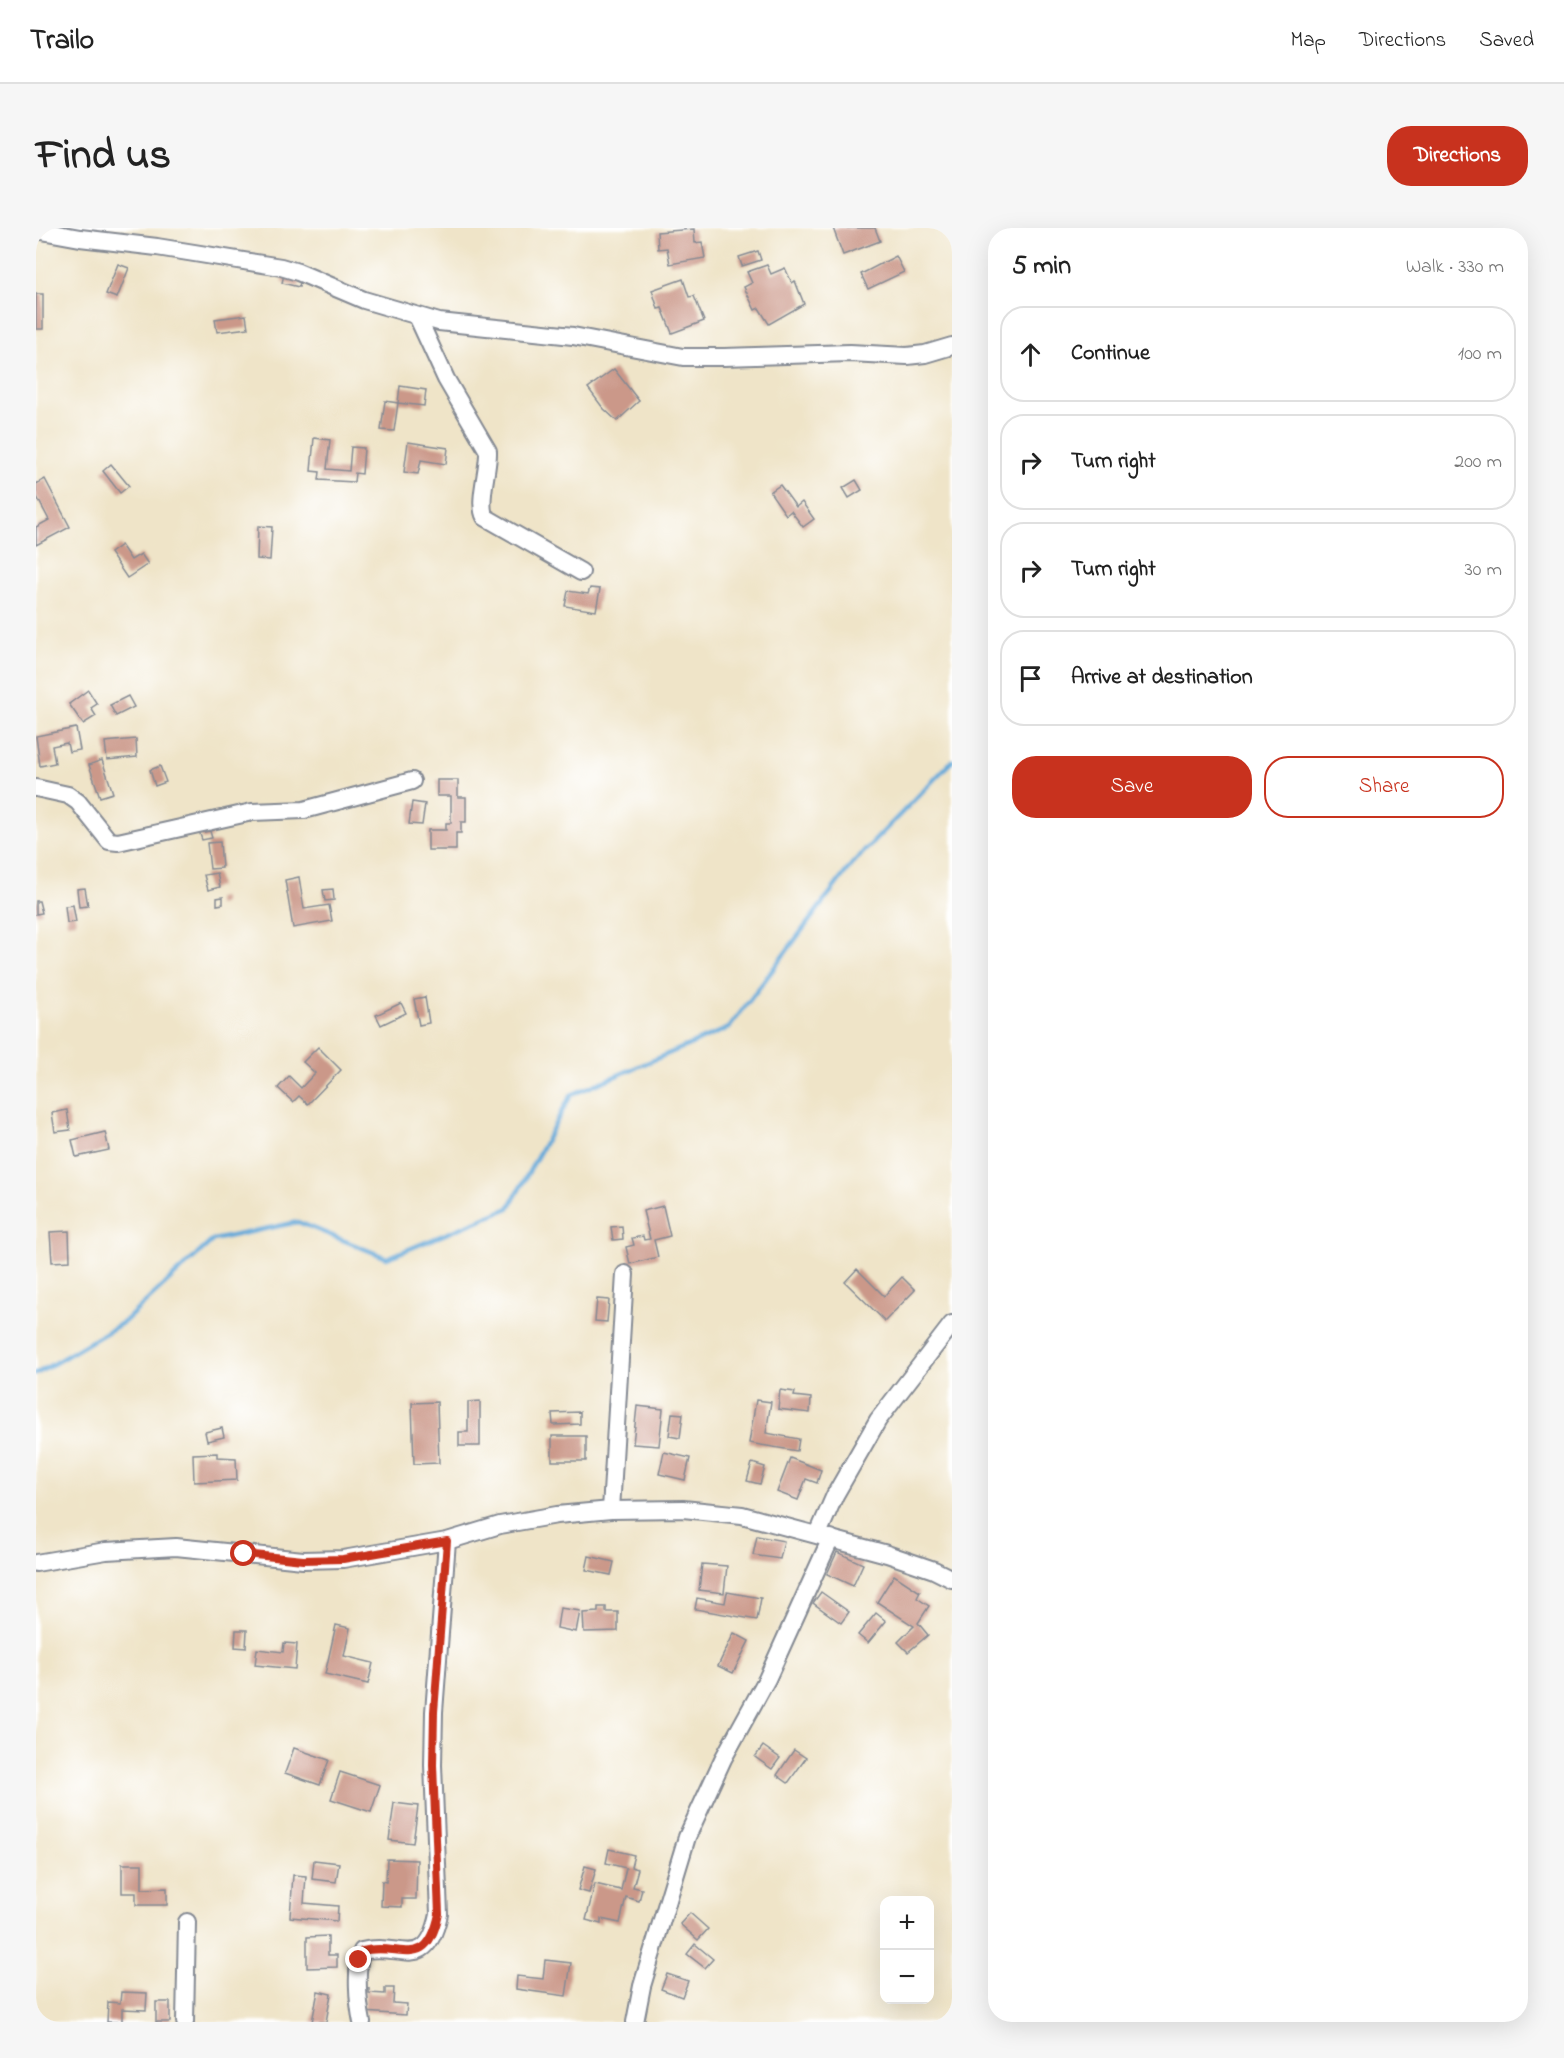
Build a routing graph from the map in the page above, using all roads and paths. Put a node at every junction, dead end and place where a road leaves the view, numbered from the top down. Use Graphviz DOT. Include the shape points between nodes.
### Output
graph roads {
  1 [pos="36,230"];
  2 [pos="417,316"];
  3 [pos="952,346"];
  4 [pos="581,572"];
  5 [pos="412,781"];
  6 [pos="36,788"];
  7 [pos="625,1274"];
  8 [pos="952,1324"];
  9 [pos="611,1510"];
  10 [pos="824,1536"];
  11 [pos="447,1541"];
  12 [pos="36,1563"];
  13 [pos="952,1579"];
  14 [pos="187,1922"];
  15 [pos="185,2022"];
  16 [pos="362,2022"];
  17 [pos="635,2022"];
  1 -- 2 [label="street" via="281,267"];
  2 -- 3 [label="street" via="462,326 573,336 683,357 850,352 908,356"];
  2 -- 4 [label="street" via="446,379 488,451 482,507 485,517"];
  5 -- 6 [label="street" via="304,810 252,812 118,842 109,841 68,795"];
  7 -- 9 [label="street"];
  8 -- 10 [label="street" via="878,1420 840,1486"];
  9 -- 10 [label="street" via="683,1509 742,1515"];
  9 -- 11 [label="street" via="557,1515"];
  10 -- 13 [label="street"];
  10 -- 17 [label="street" via="767,1679 723,1759 687,1837 642,1986"];
  11 -- 12 [label="street" via="343,1559 303,1560 176,1547 106,1551"];
  11 -- 16 [label="street" via="434,1712 439,1914 435,1933 423,1947 406,1952 362,1951"];
  14 -- 15 [label="street"];
}
